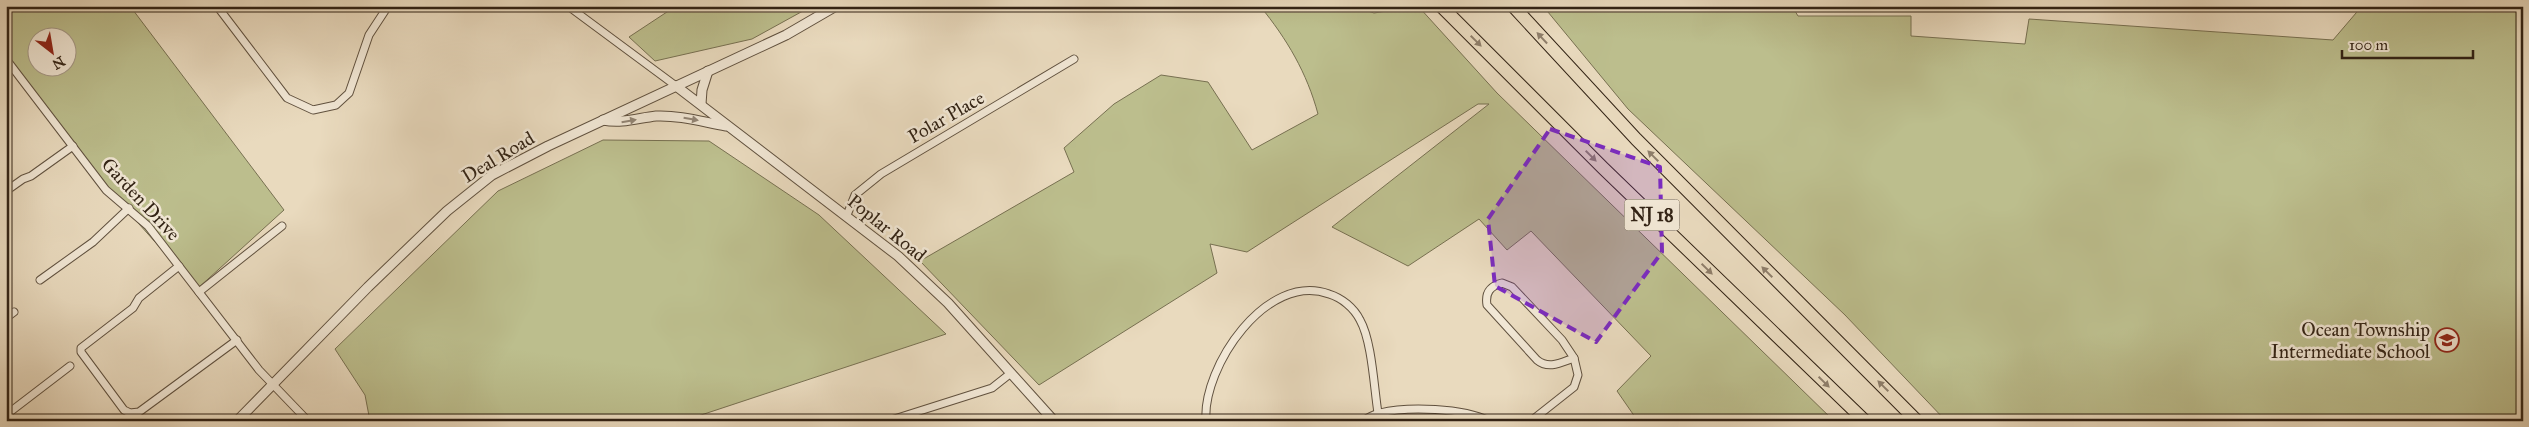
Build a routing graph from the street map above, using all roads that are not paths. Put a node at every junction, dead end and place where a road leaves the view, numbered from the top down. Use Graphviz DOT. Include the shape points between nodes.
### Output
graph roads {
  1 [pos="217,6"];
  2 [pos="388,6"];
  3 [pos="568,6"];
  4 [pos="836,6"];
  5 [pos="1441,6"];
  6 [pos="1513,6"];
  7 [pos="1074,59"];
  8 [pos="7,63"];
  9 [pos="708,71"];
  10 [pos="676,86"];
  11 [pos="701,104"];
  12 [pos="603,120"];
  13 [pos="726,126"];
  14 [pos="73,146"];
  15 [pos="6,191"];
  16 [pos="129,208"];
  17 [pos="847,215"];
  18 [pos="282,226"];
  19 [pos="180,266"];
  20 [pos="40,280"];
  21 [pos="199,292"];
  22 [pos="14,312"];
  23 [pos="6,318"];
  24 [pos="237,340"];
  25 [pos="1574,358"];
  26 [pos="70,366"];
  27 [pos="1011,373"];
  28 [pos="273,384"];
  29 [pos="1378,413"];
  30 [pos="6,415"];
  31 [pos="237,421"];
  32 [pos="308,421"];
  33 [pos="888,421"];
  34 [pos="1054,421"];
  35 [pos="1206,421"];
  36 [pos="1362,421"];
  37 [pos="1489,421"];
  38 [pos="1531,421"];
  39 [pos="1864,421"];
  40 [pos="1917,421"];
  1 -- 2 [label="street" via="287,98 313,110 336,105 349,93 369,35"];
  3 -- 10 [label="street"];
  4 -- 9 [label="street, Deal Road" via="786,35"];
  5 -- 39 [label="highway, NJ 18, one-way"];
  40 -- 6 [label="highway, NJ 18, one-way" via="1636,139"];
  7 -- 17 [label="street, Polar Place" via="882,174 856,195"];
  8 -- 14 [label="street, Garden Drive"];
  9 -- 10 [label="street, Deal Road"];
  9 -- 11 [label="street"];
  10 -- 11 [label="street, Poplar Road"];
  10 -- 12 [label="street, Deal Road"];
  11 -- 13 [label="street, Poplar Road"];
  12 -- 13 [label="street, one-way" via="616,123 656,116"];
  12 -- 28 [label="street, Deal Road" via="514,162 471,190 368,287"];
  13 -- 17 [label="street, Poplar Road"];
  14 -- 15 [label="street"];
  14 -- 16 [label="street, Garden Drive" via="106,190"];
  16 -- 19 [label="street, Garden Drive"];
  16 -- 20 [label="street" via="92,242"];
  17 -- 27 [label="street, Poplar Road" via="934,289"];
  18 -- 21 [label="street"];
  19 -- 21 [label="street, Garden Drive"];
  19 -- 24 [label="street" via="81,348 124,410 139,412"];
  21 -- 24 [label="street, Garden Drive"];
  22 -- 23 [label="street"];
  24 -- 28 [label="street, Garden Drive"];
  25 -- 25 [label="street" via="1562,340 1512,287 1502,283 1491,288 1486,299 1489,309 1537,360 1552,365"];
  25 -- 38 [label="street" via="1578,375 1574,387"];
  26 -- 30 [label="street"];
  27 -- 33 [label="street" via="992,388"];
  27 -- 34 [label="street, Poplar Road"];
  28 -- 31 [label="street, Deal Road"];
  28 -- 32 [label="street, Garden Drive"];
  29 -- 35 [label="street" via="1366,334 1361,321 1341,299 1310,290 1295,292 1271,304 1236,337 1210,385"];
  29 -- 36 [label="street"];
  29 -- 37 [label="street" via="1410,409 1455,412"];
}
